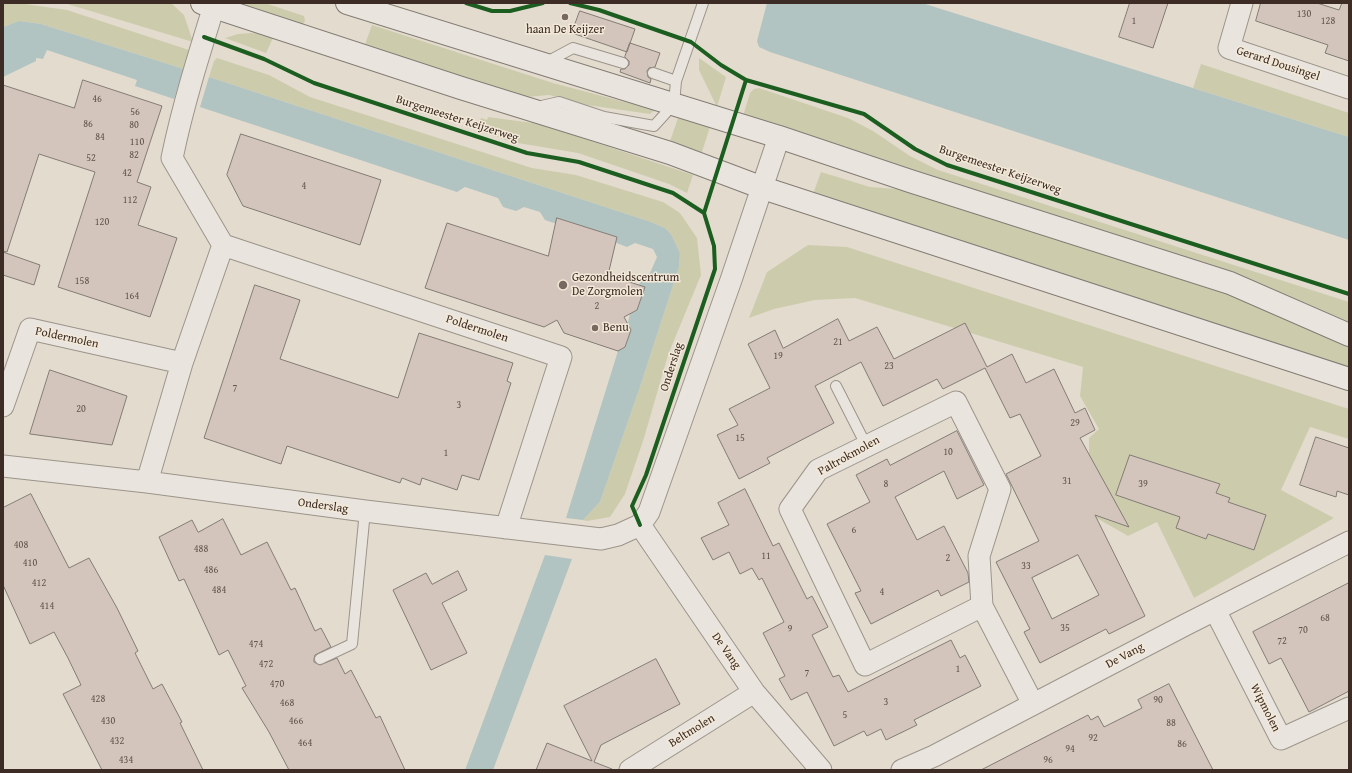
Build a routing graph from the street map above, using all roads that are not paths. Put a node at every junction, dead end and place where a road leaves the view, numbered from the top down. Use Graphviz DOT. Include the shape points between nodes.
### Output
graph roads {
  1 [pos="347,3"];
  2 [pos="703,3"];
  3 [pos="1242,3"];
  4 [pos="211,4"];
  5 [pos="623,63"];
  6 [pos="542,64"];
  7 [pos="653,73"];
  8 [pos="676,81"];
  9 [pos="1349,88"];
  10 [pos="674,104"];
  11 [pos="529,109"];
  12 [pos="779,137"];
  13 [pos="763,188"];
  14 [pos="223,245"];
  15 [pos="1349,335"];
  16 [pos="182,363"];
  17 [pos="1349,379"];
  18 [pos="836,386"];
  19 [pos="3,406"];
  20 [pos="866,445"];
  21 [pos="3,466"];
  22 [pos="147,482"];
  23 [pos="365,511"];
  24 [pos="640,525"];
  25 [pos="506,528"];
  26 [pos="1349,542"];
  27 [pos="982,606"];
  28 [pos="1215,610"];
  29 [pos="320,659"];
  30 [pos="754,692"];
  31 [pos="1033,704"];
  32 [pos="1349,708"];
  33 [pos="937,763"];
  34 [pos="630,770"];
  35 [pos="821,770"];
  36 [pos="902,770"];
  1 -- 6 [label="main road"];
  2 -- 8 [label="lane"];
  3 -- 9 [label="street, Gerard Dousingel" via="1229,48"];
  4 -- 11 [label="main road"];
  4 -- 14 [label="street" via="179,122 172,158"];
  5 -- 6 [label="lane" via="573,48"];
  6 -- 10 [label="main road"];
  7 -- 8 [label="lane"];
  8 -- 10 [label="lane"];
  10 -- 11 [label="lane" via="654,126 604,117 559,102"];
  10 -- 12 [label="main road"];
  11 -- 13 [label="main road" via="670,153"];
  12 -- 13 [label="street"];
  12 -- 15 [label="main road" via="1230,283"];
  13 -- 17 [label="main road"];
  13 -- 24 [label="street" via="649,512"];
  14 -- 16 [label="street"];
  14 -- 25 [label="street, Poldermolen" via="561,357"];
  16 -- 19 [label="street, Poldermolen" via="30,329"];
  16 -- 22 [label="street"];
  18 -- 20 [label="lane"];
  20 -- 27 [label="street, Paltrokmolen" via="956,402 1000,489 979,556"];
  20 -- 27 [label="street, Paltrokmolen" via="818,470 790,509 865,665"];
  21 -- 22 [label="street, Onderslag"];
  22 -- 23 [label="street, Onderslag"];
  23 -- 25 [label="street, Onderslag"];
  23 -- 29 [label="lane" via="352,644"];
  24 -- 25 [label="street, Onderslag" via="601,539"];
  24 -- 30 [label="street, De Vang"];
  26 -- 28 [label="street, De Vang"];
  27 -- 31 [label="street, Paltrokmolen"];
  28 -- 31 [label="street, De Vang"];
  28 -- 32 [label="street, Wipmolen" via="1281,739"];
  30 -- 34 [label="street, Beltmolen"];
  30 -- 35 [label="street, De Vang"];
  31 -- 33 [label="street, De Vang"];
  33 -- 36 [label="street, De Vang"];
}
